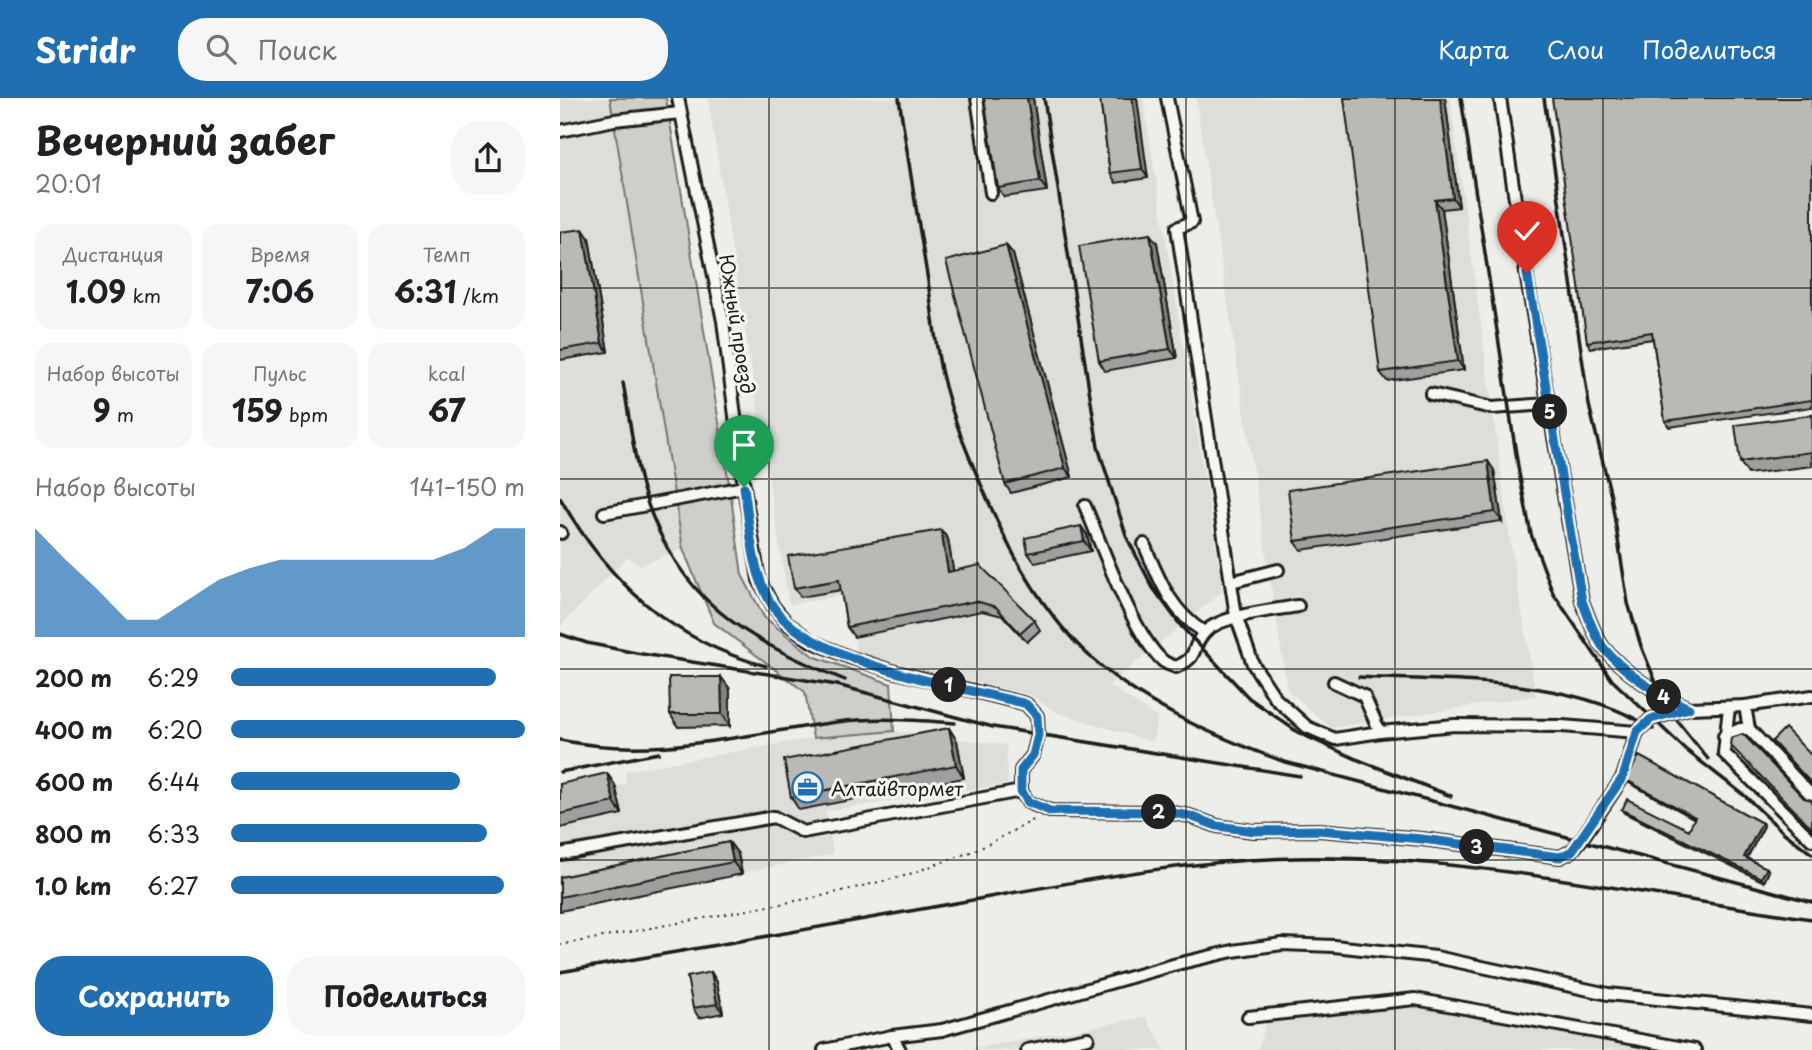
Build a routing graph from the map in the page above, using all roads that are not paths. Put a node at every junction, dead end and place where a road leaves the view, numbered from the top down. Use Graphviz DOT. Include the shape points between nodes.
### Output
graph roads {
  1 [pos="678,98"];
  2 [pos="977,98"];
  3 [pos="1167,98"];
  4 [pos="1500,98"];
  5 [pos="680,113"];
  6 [pos="560,131"];
  7 [pos="991,193"];
  8 [pos="1431,394"];
  9 [pos="1548,404"];
  10 [pos="744,487"];
  11 [pos="1085,506"];
  12 [pos="604,513"];
  13 [pos="1144,544"];
  14 [pos="1278,570"];
  15 [pos="1231,582"];
  16 [pos="1298,606"];
  17 [pos="1236,616"];
  18 [pos="1204,632"];
  19 [pos="1334,682"];
  20 [pos="1812,696"];
  21 [pos="1745,706"];
  22 [pos="1729,707"];
  23 [pos="1689,708"];
  24 [pos="1749,729"];
  25 [pos="1380,732"];
  26 [pos="1637,732"];
  27 [pos="1724,736"];
  28 [pos="1021,791"];
  29 [pos="1812,796"];
  30 [pos="1812,840"];
  31 [pos="560,854"];
  32 [pos="1812,1015"];
  33 [pos="1248,1017"];
  34 [pos="892,1036"];
  35 [pos="1088,1038"];
  36 [pos="824,1050"];
  37 [pos="900,1050"];
  38 [pos="1027,1050"];
  39 [pos="1695,1050"];
  1 -- 5 [label="street, Южный проезд"];
  2 -- 7 [label="street"];
  3 -- 15 [label="street" via="1192,222 1177,228"];
  4 -- 9 [label="street"];
  5 -- 6 [label="street"];
  5 -- 10 [label="street, Южный проезд" via="723,321"];
  8 -- 9 [label="street" via="1492,408"];
  9 -- 23 [label="street" via="1582,601 1602,645 1633,675"];
  10 -- 12 [label="street"];
  10 -- 28 [label="street, Южный проезд" via="760,580 773,607 803,635 892,671 1026,704 1037,716 1038,735 1033,755 1021,770"];
  11 -- 18 [label="street" via="1132,615 1164,663 1176,667 1191,660"];
  13 -- 18 [label="street" via="1168,595 1186,621"];
  14 -- 15 [label="street"];
  15 -- 17 [label="street"];
  16 -- 17 [label="street"];
  17 -- 18 [label="street"];
  17 -- 25 [label="street" via="1253,664 1276,699 1307,727 1335,739"];
  19 -- 25 [label="street" via="1364,696"];
  20 -- 21 [label="street"];
  21 -- 22 [label="street"];
  21 -- 24 [label="street"];
  22 -- 23 [label="street"];
  22 -- 27 [label="street"];
  23 -- 26 [label="street" via="1651,719"];
  24 -- 27 [label="street"];
  24 -- 29 [label="street"];
  25 -- 26 [label="street" via="1455,725"];
  26 -- 28 [label="street" via="1623,777 1572,851 1560,857 1319,830 1254,831 1167,812 1050,811 1028,802"];
  27 -- 30 [label="street" via="1724,752"];
  28 -- 31 [label="street" via="803,832 774,817"];
  32 -- 34 [label="street" via="1608,994 1436,957 1282,944 1177,964 942,1030"];
  33 -- 39 [label="street" via="1415,999"];
  34 -- 36 [label="street"];
  34 -- 37 [label="street"];
  35 -- 38 [label="street"];
}
